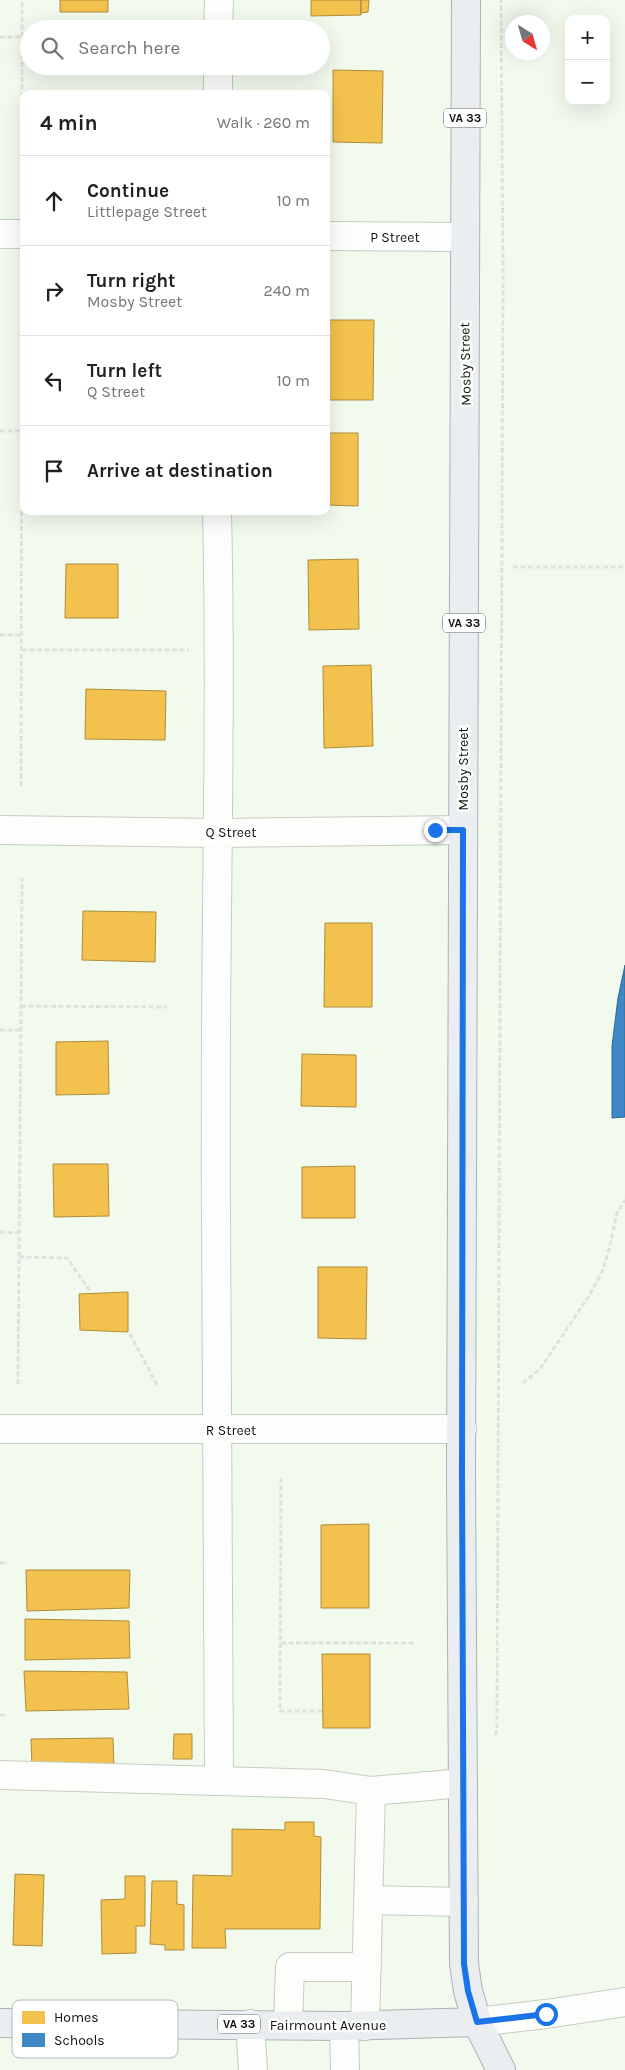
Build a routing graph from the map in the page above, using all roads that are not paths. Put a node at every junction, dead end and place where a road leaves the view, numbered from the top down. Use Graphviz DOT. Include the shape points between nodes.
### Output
graph roads {
  1 [pos="218,0"];
  2 [pos="466,0"];
  3 [pos="218,20"];
  4 [pos="218,75"];
  5 [pos="218,90"];
  6 [pos="0,234"];
  7 [pos="20,234"];
  8 [pos="330,236"];
  9 [pos="464,237"];
  10 [pos="217,515"];
  11 [pos="0,830"];
  12 [pos="463,830"];
  13 [pos="218,833"];
  14 [pos="0,1429"];
  15 [pos="216,1430"];
  16 [pos="462,1430"];
  17 [pos="0,1775"];
  18 [pos="219,1781"];
  19 [pos="464,1783"];
  20 [pos="371,1791"];
  21 [pos="368,1900"];
  22 [pos="464,1902"];
  23 [pos="367,1967"];
  24 [pos="625,2002"];
  25 [pos="477,2022"];
  26 [pos="178,2024"];
  27 [pos="250,2024"];
  28 [pos="288,2025"];
  29 [pos="355,2026"];
  30 [pos="252,2070"];
  31 [pos="345,2070"];
  32 [pos="501,2070"];
  1 -- 3 [label="street"];
  2 -- 9 [label="main road, Mosby Street / VA 33"];
  4 -- 5 [label="street"];
  6 -- 7 [label="street"];
  8 -- 9 [label="street, P Street"];
  9 -- 12 [label="main road, Mosby Street / VA 33"];
  10 -- 13 [label="street" via="220,650"];
  11 -- 13 [label="street, Q Street"];
  12 -- 13 [label="street, Q Street"];
  12 -- 16 [label="main road, Mosby Street / VA 33"];
  13 -- 15 [label="street"];
  14 -- 15 [label="street, R Street"];
  15 -- 16 [label="street, R Street"];
  15 -- 18 [label="street"];
  16 -- 19 [label="main road, Mosby Street / VA 33"];
  17 -- 18 [label="street"];
  18 -- 20 [label="street" via="324,1784"];
  19 -- 20 [label="street"];
  19 -- 22 [label="main road, Mosby Street / VA 33"];
  20 -- 21 [label="street"];
  21 -- 22 [label="street"];
  21 -- 23 [label="street"];
  22 -- 25 [label="main road, Mosby Street / VA 33" via="464,1964"];
  23 -- 28 [label="street" via="290,1967"];
  23 -- 29 [label="street"];
  24 -- 25 [label="street"];
  25 -- 29 [label="main road, Fairmount Avenue / VA 33"];
  25 -- 32 [label="main road, Mosby Street"];
  26 -- 27 [label="main road, Fairmount Avenue / VA 33"];
  27 -- 28 [label="main road, Fairmount Avenue / VA 33"];
  27 -- 30 [label="street"];
  28 -- 29 [label="main road, Fairmount Avenue / VA 33"];
  29 -- 31 [label="street"];
}
